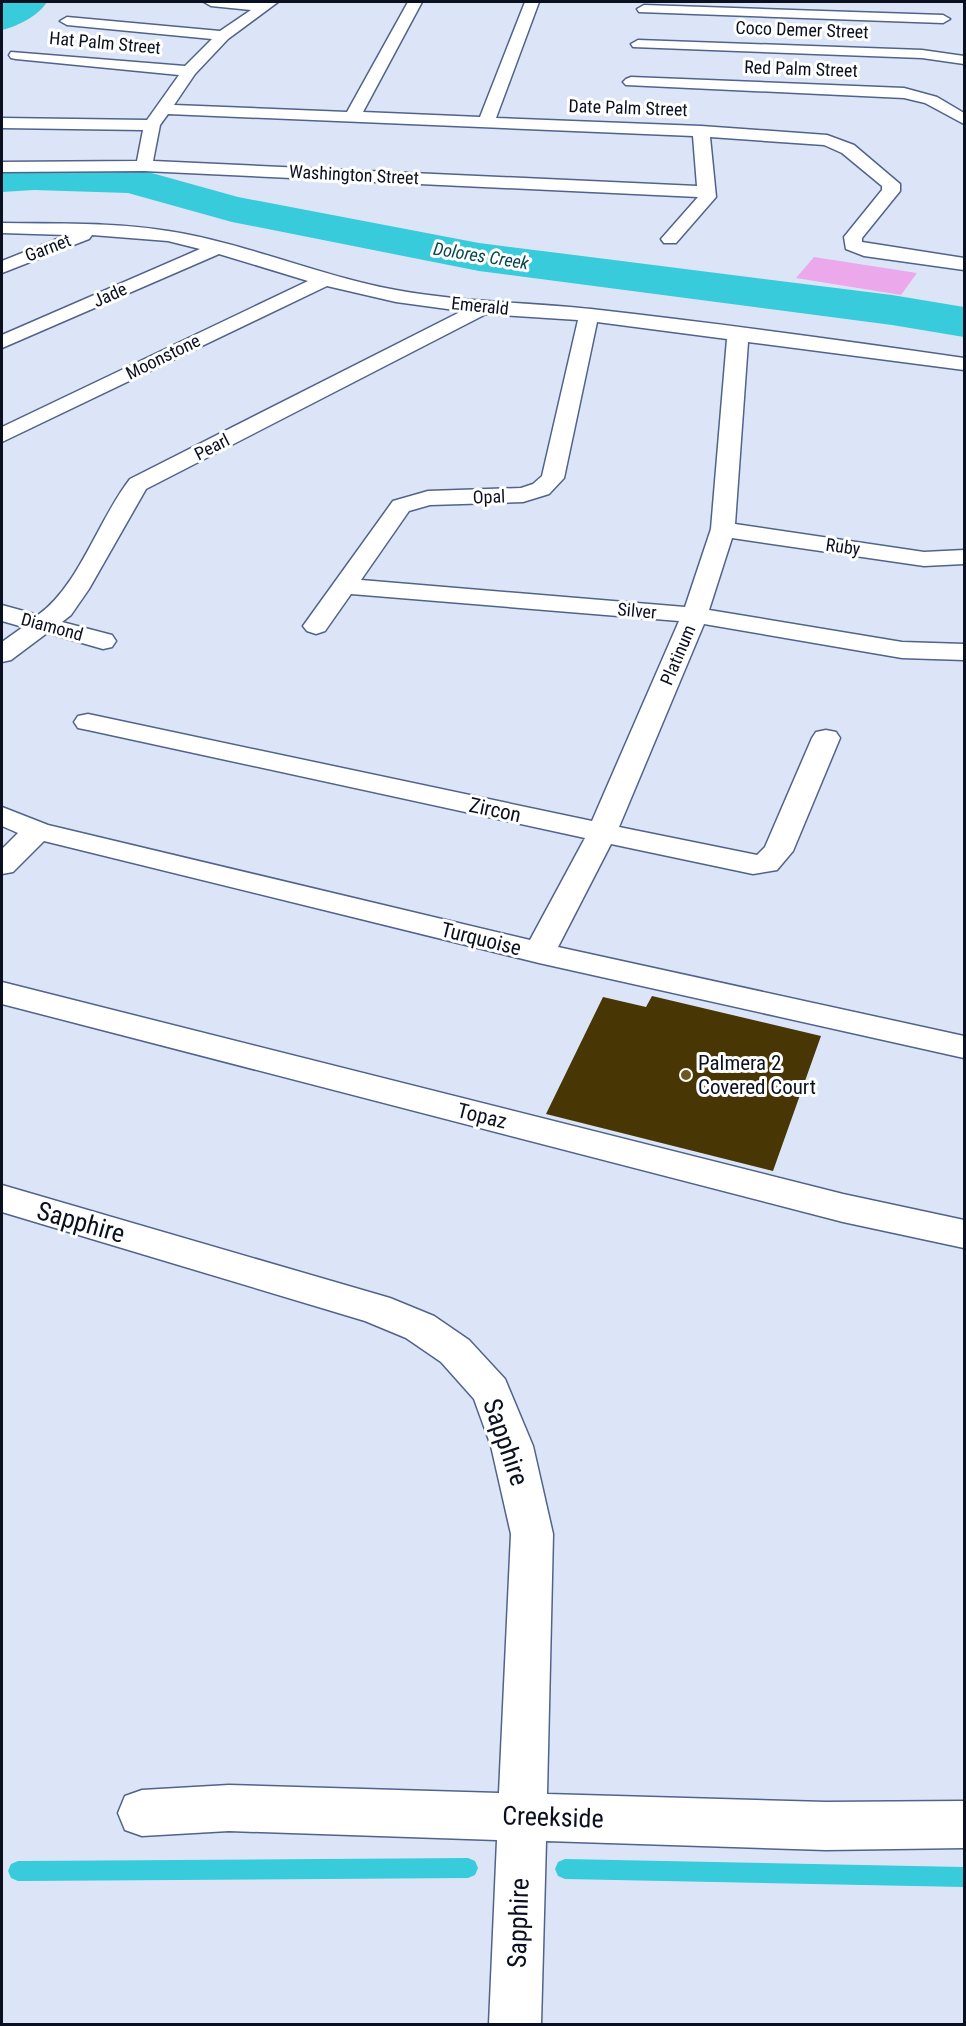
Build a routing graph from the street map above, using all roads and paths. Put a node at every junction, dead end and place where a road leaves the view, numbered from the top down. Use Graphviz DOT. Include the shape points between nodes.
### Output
graph roads {
  1 [pos="211,2"];
  2 [pos="415,2"];
  3 [pos="532,2"];
  4 [pos="268,4"];
  5 [pos="86,8"];
  6 [pos="943,19"];
  7 [pos="642,22"];
  8 [pos="223,36"];
  9 [pos="33,43"];
  10 [pos="16,55"];
  11 [pos="964,60"];
  12 [pos="2,66"];
  13 [pos="189,71"];
  14 [pos="161,109"];
  15 [pos="352,117"];
  16 [pos="964,119"];
  17 [pos="486,122"];
  18 [pos="2,123"];
  19 [pos="152,124"];
  20 [pos="701,131"];
  21 [pos="144,166"];
  22 [pos="2,167"];
  23 [pos="707,192"];
  24 [pos="2,228"];
  25 [pos="95,230"];
  26 [pos="670,239"];
  27 [pos="218,248"];
  28 [pos="964,264"];
  29 [pos="2,267"];
  30 [pos="325,280"];
  31 [pos="483,308"];
  32 [pos="589,315"];
  33 [pos="738,334"];
  34 [pos="2,342"];
  35 [pos="964,364"];
  36 [pos="2,435"];
  37 [pos="723,529"];
  38 [pos="964,557"];
  39 [pos="344,586"];
  40 [pos="2,613"];
  41 [pos="695,615"];
  42 [pos="44,625"];
  43 [pos="316,626"];
  44 [pos="103,641"];
  45 [pos="964,652"];
  46 [pos="2,654"];
  47 [pos="88,722"];
  48 [pos="826,738"];
  49 [pos="2,816"];
  50 [pos="38,831"];
  51 [pos="602,833"];
  52 [pos="2,865"];
  53 [pos="539,953"];
  54 [pos="2,993"];
  55 [pos="964,1047"];
  56 [pos="2,1199"];
  57 [pos="964,1234"];
  58 [pos="142,1813"];
  59 [pos="522,1816"];
  60 [pos="964,1825"];
  61 [pos="515,2025"];
  1 -- 4 [label="street"];
  2 -- 15 [label="street"];
  3 -- 17 [label="street"];
  4 -- 8 [label="street"];
  5 -- 8 [label="street" via="62,24"];
  6 -- 7 [label="street"];
  7 -- 11 [label="street, Coco Demer Street"];
  7 -- 16 [label="street, Red Palm Street" via="630,88 904,93 931,100"];
  8 -- 13 [label="street"];
  9 -- 10 [label="street"];
  10 -- 12 [label="street"];
  10 -- 13 [label="street, Hat Palm Street"];
  13 -- 14 [label="street"];
  14 -- 15 [label="street, Date Palm Street"];
  14 -- 19 [label="street"];
  15 -- 17 [label="street, Date Palm Street"];
  17 -- 20 [label="street, Date Palm Street" via="624,122"];
  18 -- 19 [label="street"];
  19 -- 21 [label="street"];
  20 -- 23 [label="street"];
  20 -- 28 [label="street, Date Palm Street" via="839,143 891,184 891,191 853,237 853,245 864,250"];
  21 -- 22 [label="street, Washington Street"];
  21 -- 23 [label="street, Washington Street"];
  23 -- 26 [label="street" via="690,219"];
  24 -- 25 [label="street, Emerald"];
  25 -- 27 [label="street, Emerald" via="168,236"];
  25 -- 29 [label="street, Garnet"];
  27 -- 30 [label="street, Emerald"];
  27 -- 34 [label="street, Jade"];
  30 -- 31 [label="street, Emerald" via="396,296"];
  30 -- 36 [label="street, Moonstone"];
  31 -- 32 [label="street, Emerald"];
  31 -- 42 [label="street, Pearl" via="138,484 77,589 62,610"];
  32 -- 33 [label="street, Emerald"];
  32 -- 39 [label="street, Opal" via="553,478 541,489 523,495 409,502 396,510"];
  33 -- 35 [label="street, Emerald"];
  33 -- 37 [label="street, Platinum"];
  37 -- 38 [label="street, Ruby" via="924,559"];
  37 -- 41 [label="street, Platinum"];
  39 -- 41 [label="street, Silver"];
  39 -- 43 [label="street, Opal"];
  40 -- 42 [label="street, Diamond"];
  41 -- 45 [label="street, Silver" via="902,650"];
  41 -- 51 [label="street, Platinum"];
  42 -- 44 [label="street, Diamond"];
  42 -- 46 [label="street, Pearl"];
  47 -- 51 [label="street, Zircon"];
  48 -- 51 [label="street, Zircon" via="778,851 766,863 753,865"];
  49 -- 50 [label="street, Turquoise"];
  50 -- 52 [label="street"];
  50 -- 53 [label="street, Turquoise"];
  51 -- 53 [label="street, Platinum"];
  53 -- 55 [label="street, Turquoise"];
  54 -- 57 [label="street, Topaz" via="832,1205"];
  56 -- 59 [label="street, Sapphire" via="376,1309 420,1327 455,1351 491,1391 512,1446 532,1534"];
  58 -- 59 [label="street, Creekside" via="229,1808"];
  59 -- 60 [label="street, Creekside" via="826,1826"];
  59 -- 61 [label="street, Sapphire"];
}
